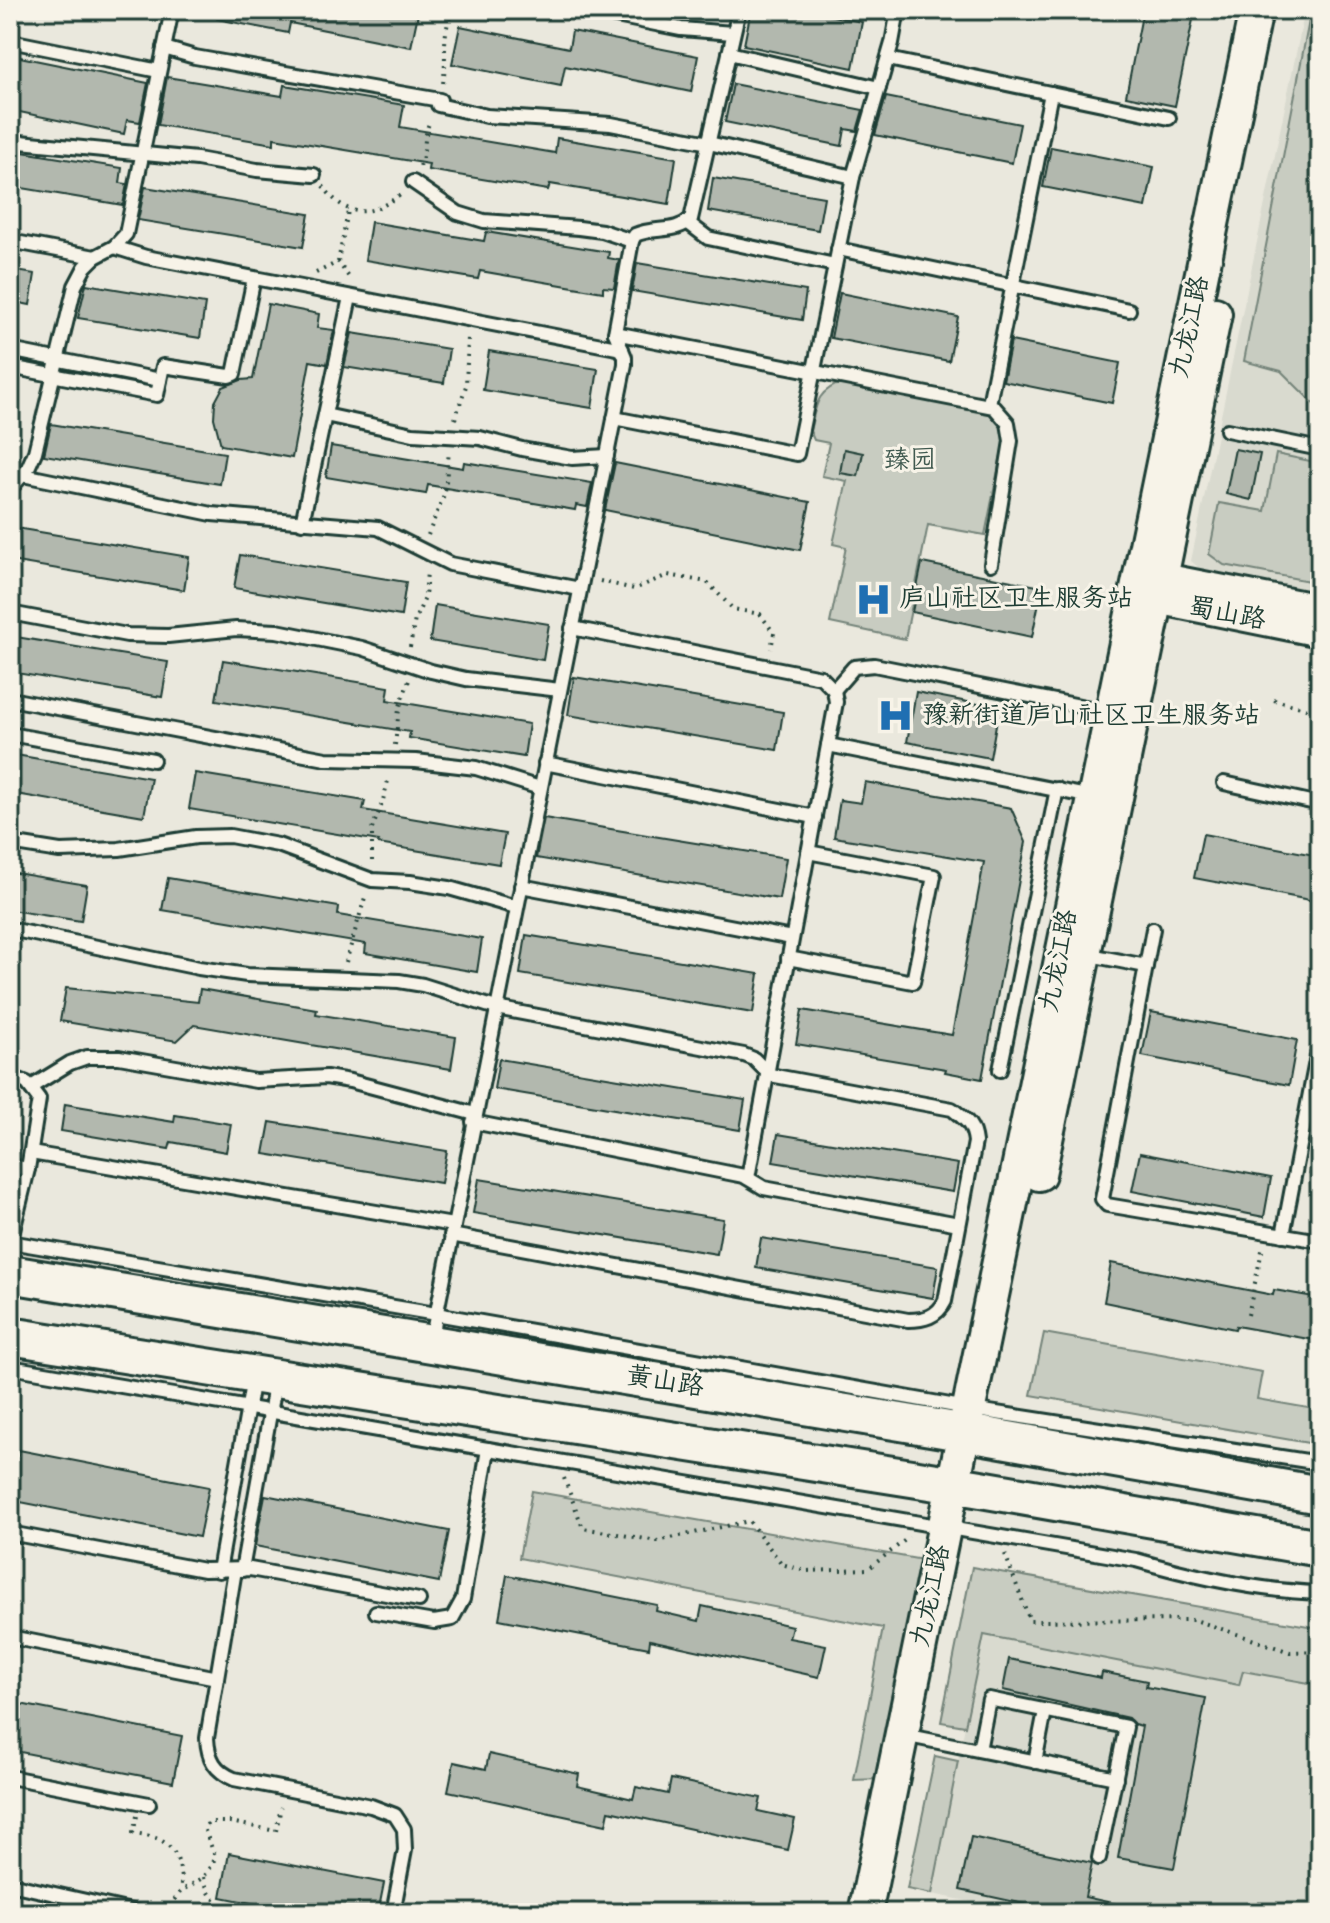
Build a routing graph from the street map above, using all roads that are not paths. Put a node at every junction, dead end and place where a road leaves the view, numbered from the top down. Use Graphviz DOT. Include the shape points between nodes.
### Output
graph roads {
  1 [pos="172,10"];
  2 [pos="586,10"];
  3 [pos="739,10"];
  4 [pos="898,10"];
  5 [pos="1256,10"];
  6 [pos="1276,10"];
  7 [pos="733,33"];
  8 [pos="10,41"];
  9 [pos="164,48"];
  10 [pos="729,53"];
  11 [pos="888,59"];
  12 [pos="159,71"];
  13 [pos="879,88"];
  14 [pos="1051,93"];
  15 [pos="1169,118"];
  16 [pos="10,141"];
  17 [pos="709,143"];
  18 [pos="142,154"];
  19 [pos="314,175"];
  20 [pos="853,177"];
  21 [pos="413,182"];
  22 [pos="687,222"];
  23 [pos="10,241"];
  24 [pos="632,241"];
  25 [pos="114,247"];
  26 [pos="838,249"];
  27 [pos="95,257"];
  28 [pos="835,265"];
  29 [pos="254,278"];
  30 [pos="1011,287"];
  31 [pos="350,297"];
  32 [pos="1129,310"];
  33 [pos="615,333"];
  34 [pos="622,349"];
  35 [pos="10,350"];
  36 [pos="59,360"];
  37 [pos="10,367"];
  38 [pos="814,372"];
  39 [pos="52,375"];
  40 [pos="160,380"];
  41 [pos="989,404"];
  42 [pos="325,415"];
  43 [pos="614,418"];
  44 [pos="1227,430"];
  45 [pos="1320,449"];
  46 [pos="607,456"];
  47 [pos="23,475"];
  48 [pos="10,489"];
  49 [pos="302,523"];
  50 [pos="991,564"];
  51 [pos="581,583"];
  52 [pos="1148,586"];
  53 [pos="1320,608"];
  54 [pos="10,613"];
  55 [pos="572,628"];
  56 [pos="1320,633"];
  57 [pos="560,690"];
  58 [pos="834,690"];
  59 [pos="10,699"];
  60 [pos="1122,714"];
  61 [pos="10,734"];
  62 [pos="828,745"];
  63 [pos="153,760"];
  64 [pos="545,763"];
  65 [pos="1224,783"];
  66 [pos="540,788"];
  67 [pos="1057,789"];
  68 [pos="1104,799"];
  69 [pos="1320,804"];
  70 [pos="815,817"];
  71 [pos="10,843"];
  72 [pos="808,852"];
  73 [pos="521,886"];
  74 [pos="516,907"];
  75 [pos="10,929"];
  76 [pos="1153,929"];
  77 [pos="792,938"];
  78 [pos="1073,951"];
  79 [pos="788,958"];
  80 [pos="1146,966"];
  81 [pos="496,1008"];
  82 [pos="1320,1040"];
  83 [pos="1000,1070"];
  84 [pos="767,1073"];
  85 [pos="10,1076"];
  86 [pos="31,1087"];
  87 [pos="474,1118"];
  88 [pos="31,1153"];
  89 [pos="10,1166"];
  90 [pos="28,1169"];
  91 [pos="748,1178"];
  92 [pos="959,1224"];
  93 [pos="452,1230"];
  94 [pos="1283,1235"];
  95 [pos="1320,1241"];
  96 [pos="10,1242"];
  97 [pos="10,1274"];
  98 [pos="433,1328"];
  99 [pos="10,1336"];
  100 [pos="10,1367"];
  101 [pos="262,1393"];
  102 [pos="977,1422"];
  103 [pos="488,1449"];
  104 [pos="1320,1463"];
  105 [pos="965,1486"];
  106 [pos="1320,1495"];
  107 [pos="946,1528"];
  108 [pos="10,1533"];
  109 [pos="1320,1548"];
  110 [pos="239,1570"];
  111 [pos="219,1571"];
  112 [pos="1320,1593"];
  113 [pos="419,1600"];
  114 [pos="376,1612"];
  115 [pos="10,1637"];
  116 [pos="217,1678"];
  117 [pos="1045,1711"];
  118 [pos="912,1736"];
  119 [pos="979,1750"];
  120 [pos="1035,1762"];
  121 [pos="10,1777"];
  122 [pos="1116,1778"];
  123 [pos="144,1803"];
  124 [pos="1099,1858"];
  125 [pos="10,1884"];
  126 [pos="140,1913"];
  127 [pos="393,1913"];
  128 [pos="865,1913"];
  129 [pos="886,1913"];
  1 -- 9 [label="lane"];
  2 -- 7 [label="lane" via="681,29"];
  3 -- 7 [label="lane"];
  4 -- 11 [label="lane"];
  5 -- 52 [label="street, 九龙江路"];
  6 -- 52 [label="street, 九龙江路"];
  7 -- 10 [label="lane"];
  8 -- 12 [label="lane"];
  9 -- 12 [label="lane"];
  9 -- 17 [label="lane" via="487,116 611,124"];
  10 -- 13 [label="lane"];
  10 -- 17 [label="lane"];
  11 -- 13 [label="lane"];
  11 -- 14 [label="lane"];
  12 -- 18 [label="lane"];
  13 -- 20 [label="lane"];
  14 -- 15 [label="lane"];
  14 -- 30 [label="lane"];
  16 -- 18 [label="lane"];
  17 -- 20 [label="lane"];
  17 -- 22 [label="lane"];
  18 -- 19 [label="lane"];
  18 -- 25 [label="lane" via="126,234"];
  20 -- 26 [label="lane"];
  21 -- 24 [label="lane" via="458,213 484,221 602,231"];
  22 -- 24 [label="lane" via="674,229 642,232"];
  22 -- 28 [label="lane" via="708,238"];
  23 -- 27 [label="lane"];
  24 -- 33 [label="lane"];
  25 -- 27 [label="lane"];
  25 -- 29 [label="lane"];
  26 -- 28 [label="lane"];
  26 -- 30 [label="lane"];
  27 -- 36 [label="lane" via="75,286"];
  28 -- 38 [label="lane"];
  29 -- 31 [label="lane"];
  29 -- 40 [label="lane" via="234,374 221,377 163,366"];
  30 -- 32 [label="lane"];
  30 -- 41 [label="lane"];
  31 -- 34 [label="lane"];
  31 -- 42 [label="lane"];
  33 -- 34 [label="lane"];
  33 -- 38 [label="lane"];
  34 -- 43 [label="lane" via="625,364"];
  35 -- 36 [label="lane"];
  36 -- 39 [label="lane"];
  36 -- 40 [label="lane"];
  37 -- 39 [label="lane"];
  38 -- 41 [label="lane"];
  38 -- 43 [label="lane" via="797,454"];
  39 -- 40 [label="lane" via="157,395"];
  39 -- 47 [label="lane" via="35,452"];
  41 -- 50 [label="lane" via="1003,414 1011,441"];
  42 -- 46 [label="lane" via="572,458"];
  42 -- 49 [label="lane"];
  43 -- 46 [label="lane"];
  44 -- 45 [label="lane"];
  46 -- 51 [label="lane"];
  47 -- 48 [label="lane"];
  47 -- 49 [label="lane" via="212,514"];
  49 -- 51 [label="lane" via="378,528 450,564"];
  51 -- 55 [label="lane"];
  52 -- 53 [label="street, 蜀山路"];
  52 -- 56 [label="street, 蜀山路"];
  52 -- 60 [label="street, 九龙江路"];
  54 -- 57 [label="lane" via="127,635 277,631 362,648 466,679"];
  55 -- 57 [label="lane"];
  55 -- 58 [label="lane" via="821,677"];
  57 -- 64 [label="lane"];
  58 -- 60 [label="lane" via="854,667 874,665"];
  58 -- 62 [label="lane"];
  59 -- 66 [label="lane" via="326,759 476,768"];
  60 -- 68 [label="street, 九龙江路"];
  61 -- 63 [label="lane"];
  62 -- 67 [label="lane"];
  62 -- 70 [label="lane"];
  64 -- 66 [label="lane"];
  64 -- 70 [label="lane"];
  65 -- 69 [label="lane"];
  66 -- 73 [label="lane"];
  67 -- 68 [label="lane"];
  67 -- 83 [label="lane"];
  68 -- 78 [label="street, 九龙江路"];
  70 -- 72 [label="lane"];
  71 -- 74 [label="lane" via="60,851 230,836 278,845 372,880 449,888"];
  72 -- 77 [label="lane"];
  72 -- 79 [label="lane" via="934,876 913,982"];
  73 -- 74 [label="lane"];
  73 -- 77 [label="lane"];
  74 -- 81 [label="lane"];
  75 -- 81 [label="lane" via="247,975 399,981"];
  76 -- 80 [label="lane"];
  77 -- 79 [label="lane"];
  78 -- 80 [label="lane"];
  78 -- 102 [label="street, 九龙江路"];
  79 -- 84 [label="lane"];
  80 -- 94 [label="lane" via="1102,1199 1107,1205"];
  81 -- 84 [label="lane" via="744,1055"];
  81 -- 87 [label="lane"];
  82 -- 94 [label="lane"];
  84 -- 91 [label="lane"];
  84 -- 92 [label="lane" via="952,1109 970,1123 975,1142"];
  85 -- 86 [label="lane"];
  86 -- 87 [label="lane" via="87,1057 119,1057 256,1081 350,1081"];
  86 -- 88 [label="lane" via="39,1099"];
  87 -- 91 [label="lane"];
  87 -- 93 [label="lane"];
  88 -- 90 [label="lane"];
  88 -- 93 [label="lane"];
  89 -- 90 [label="lane"];
  90 -- 96 [label="lane"];
  91 -- 92 [label="lane" via="764,1188"];
  92 -- 93 [label="lane" via="942,1307 924,1320"];
  93 -- 98 [label="lane"];
  94 -- 95 [label="lane"];
  96 -- 98 [label="lane"];
  97 -- 98 [label="main road, 黄山路"];
  98 -- 102 [label="main road, 黄山路"];
  99 -- 101 [label="main road"];
  100 -- 101 [label="lane"];
  101 -- 103 [label="lane"];
  101 -- 105 [label="main road"];
  101 -- 110 [label="lane"];
  101 -- 111 [label="lane"];
  102 -- 104 [label="lane"];
  102 -- 105 [label="street, 九龙江路"];
  102 -- 106 [label="main road, 黄山路"];
  103 -- 107 [label="lane"];
  103 -- 114 [label="lane" via="459,1610 445,1622"];
  105 -- 107 [label="street, 九龙江路"];
  105 -- 109 [label="main road"];
  107 -- 112 [label="lane" via="1287,1592"];
  107 -- 118 [label="street, 九龙江路"];
  108 -- 111 [label="lane"];
  110 -- 111 [label="lane"];
  110 -- 113 [label="lane"];
  110 -- 116 [label="lane"];
  115 -- 116 [label="lane"];
  116 -- 127 [label="lane" via="207,1738 217,1770 234,1779 371,1806 400,1820 405,1850"];
  117 -- 119 [label="lane" via="989,1699"];
  117 -- 120 [label="lane"];
  117 -- 122 [label="lane" via="1126,1727"];
  118 -- 119 [label="lane"];
  118 -- 128 [label="street, 九龙江路"];
  118 -- 129 [label="street, 九龙江路"];
  119 -- 120 [label="lane"];
  120 -- 122 [label="lane"];
  121 -- 123 [label="lane"];
  122 -- 124 [label="lane"];
  125 -- 126 [label="lane"];
}
